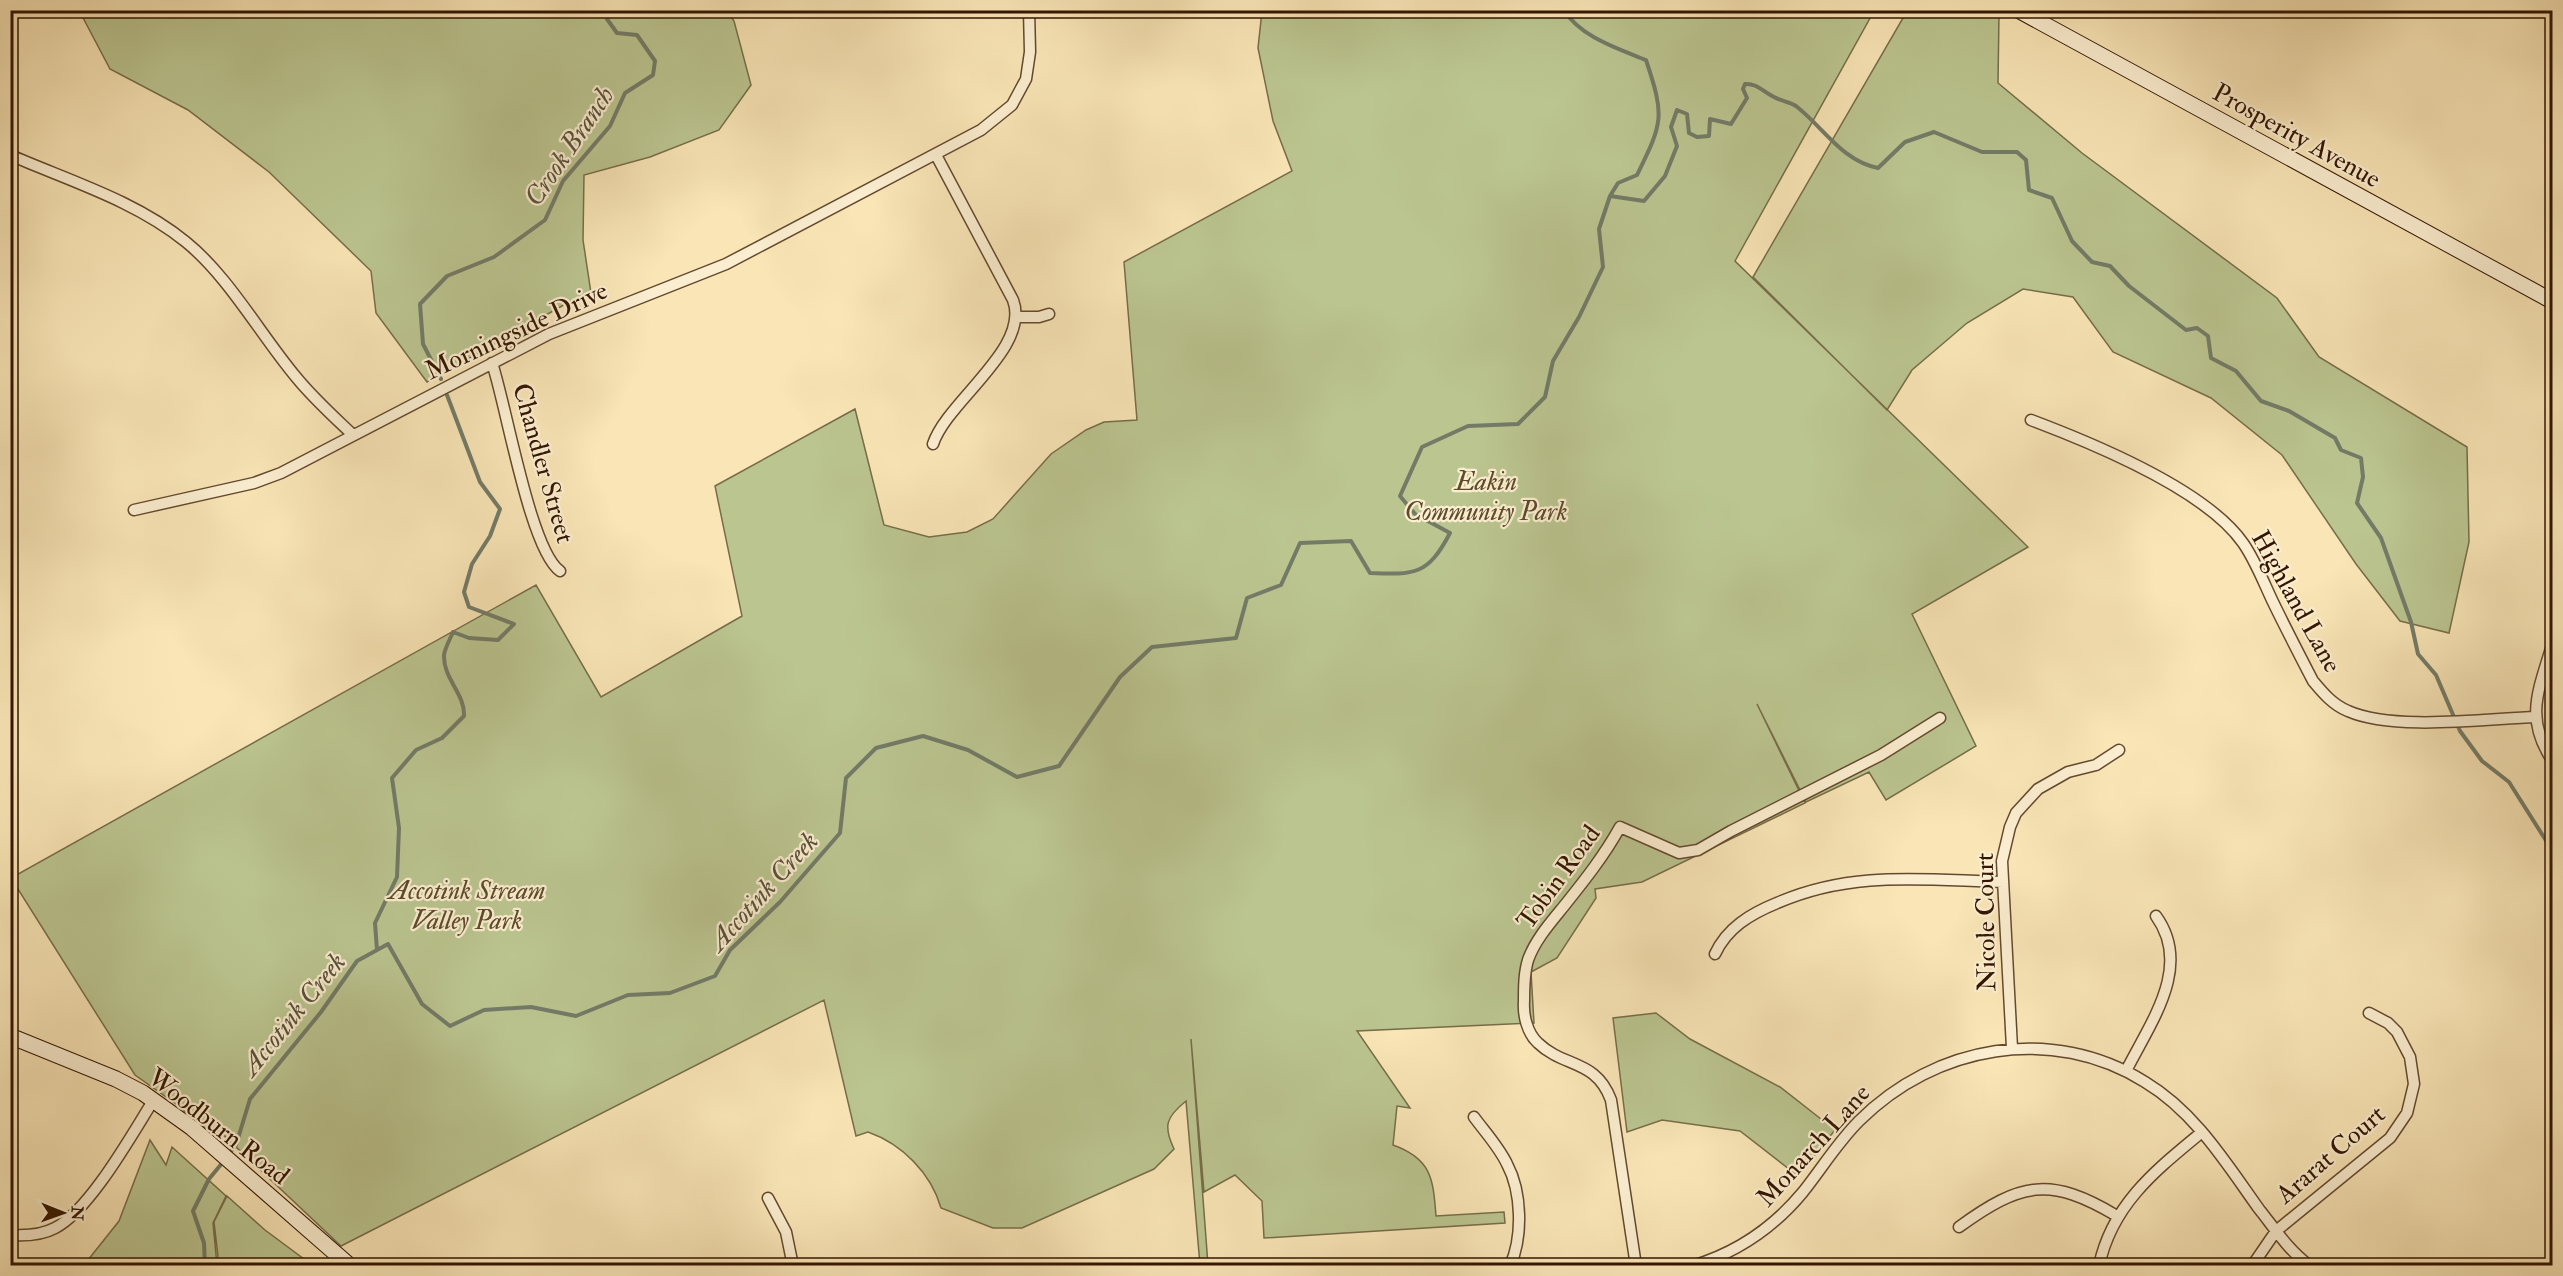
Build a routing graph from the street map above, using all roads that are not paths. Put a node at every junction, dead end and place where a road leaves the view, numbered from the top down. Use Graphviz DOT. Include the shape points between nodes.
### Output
graph roads {
  1 [pos="1029,10"];
  2 [pos="2018,10"];
  3 [pos="936,155"];
  4 [pos="10,156"];
  5 [pos="2553,301"];
  6 [pos="1050,314"];
  7 [pos="1017,317"];
  8 [pos="492,363"];
  9 [pos="2031,420"];
  10 [pos="354,435"];
  11 [pos="933,444"];
  12 [pos="134,510"];
  13 [pos="560,571"];
  14 [pos="2553,645"];
  15 [pos="1940,717"];
  16 [pos="2535,717"];
  17 [pos="2119,750"];
  18 [pos="2553,760"];
  19 [pos="2003,882"];
  20 [pos="2156,916"];
  21 [pos="1714,954"];
  22 [pos="2369,1013"];
  23 [pos="10,1036"];
  24 [pos="2012,1048"];
  25 [pos="2126,1071"];
  26 [pos="153,1101"];
  27 [pos="1474,1117"];
  28 [pos="2202,1132"];
  29 [pos="768,1198"];
  30 [pos="2117,1216"];
  31 [pos="1959,1227"];
  32 [pos="2276,1231"];
  33 [pos="10,1235"];
  34 [pos="350,1266"];
  35 [pos="793,1266"];
  36 [pos="1510,1266"];
  37 [pos="1636,1266"];
  38 [pos="1692,1266"];
  39 [pos="2098,1266"];
  40 [pos="2252,1266"];
  41 [pos="2310,1266"];
  1 -- 3 [label="street, Morningside Drive" via="1029,62 1020,92 1003,115"];
  2 -- 5 [label="main road, Prosperity Avenue"];
  3 -- 7 [label="street" via="1013,300"];
  3 -- 8 [label="street, Morningside Drive" via="726,264 591,316"];
  4 -- 10 [label="street" via="113,198 162,224 187,243 301,383"];
  6 -- 7 [label="street"];
  7 -- 11 [label="street" via="1006,345 942,425"];
  8 -- 10 [label="street, Morningside Drive"];
  8 -- 13 [label="street, Chandler Street" via="532,515 548,559"];
  9 -- 16 [label="street, Highland Lane" via="2152,475 2216,512 2243,543 2313,681 2333,702 2359,715 2382,719"];
  10 -- 12 [label="street, Morningside Drive" via="254,483"];
  14 -- 16 [label="street" via="2537,696"];
  15 -- 37 [label="street, Tobin Road" via="1881,755 1698,850 1679,853 1620,827 1531,953 1525,971 1524,1008 1532,1038 1552,1053 1597,1075 1611,1100"];
  16 -- 18 [label="street" via="2542,743"];
  17 -- 19 [label="street, Nicole Court" via="2096,765 2054,778 2026,800 2016,813 2004,845"];
  19 -- 21 [label="street" via="1873,878 1818,888 1766,907 1739,923"];
  19 -- 24 [label="street, Nicole Court"];
  20 -- 25 [label="street" via="2171,947 2170,975"];
  22 -- 32 [label="street, Ararat Court" via="2397,1032 2410,1057 2414,1084 2407,1113 2390,1138"];
  23 -- 26 [label="main road, Woodburn Road" via="116,1079"];
  24 -- 25 [label="street, Monarch Lane" via="2080,1054"];
  24 -- 38 [label="street, Monarch Lane" via="1960,1058 1895,1090 1857,1123 1777,1220 1726,1254"];
  25 -- 28 [label="street, Monarch Lane" via="2167,1097"];
  26 -- 33 [label="street" via="71,1217 46,1232"];
  26 -- 34 [label="main road, Woodburn Road" via="208,1142"];
  27 -- 36 [label="street" via="1512,1175 1518,1242"];
  28 -- 30 [label="street" via="2144,1181"];
  28 -- 32 [label="street, Monarch Lane"];
  29 -- 35 [label="street" via="786,1232"];
  30 -- 31 [label="street" via="2073,1192 2038,1189 2005,1197"];
  30 -- 39 [label="street"];
  32 -- 40 [label="street, Ararat Court"];
  32 -- 41 [label="street, Monarch Lane"];
}
